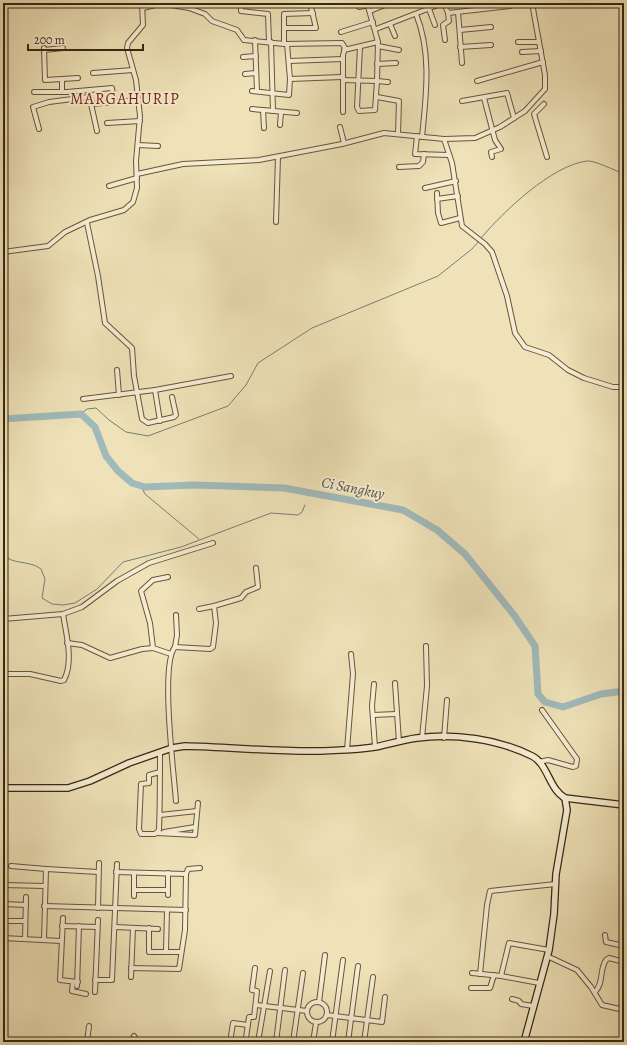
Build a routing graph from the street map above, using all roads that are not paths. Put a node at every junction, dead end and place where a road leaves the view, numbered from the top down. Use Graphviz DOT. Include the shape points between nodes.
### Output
graph roads {
  1 [pos="142,3"];
  2 [pos="163,3"];
  3 [pos="169,3"];
  4 [pos="310,3"];
  5 [pos="357,3"];
  6 [pos="390,3"];
  7 [pos="444,3"];
  8 [pos="532,3"];
  9 [pos="368,4"];
  10 [pos="241,6"];
  11 [pos="510,6"];
  12 [pos="143,8"];
  13 [pos="429,9"];
  14 [pos="370,11"];
  15 [pos="458,12"];
  16 [pos="313,13"];
  17 [pos="448,13"];
  18 [pos="416,14"];
  19 [pos="373,22"];
  20 [pos="390,24"];
  21 [pos="435,25"];
  22 [pos="491,27"];
  23 [pos="284,28"];
  24 [pos="376,29"];
  25 [pos="460,30"];
  26 [pos="341,32"];
  27 [pos="395,36"];
  28 [pos="255,40"];
  29 [pos="445,40"];
  30 [pos="270,42"];
  31 [pos="518,42"];
  32 [pos="539,42"];
  33 [pos="286,44"];
  34 [pos="378,44"];
  35 [pos="491,44"];
  36 [pos="360,46"];
  37 [pos="460,47"];
  38 [pos="63,48"];
  39 [pos="344,50"];
  40 [pos="399,50"];
  41 [pos="540,51"];
  42 [pos="522,52"];
  43 [pos="256,56"];
  44 [pos="243,57"];
  45 [pos="343,59"];
  46 [pos="289,62"];
  47 [pos="542,62"];
  48 [pos="462,63"];
  49 [pos="377,64"];
  50 [pos="396,64"];
  51 [pos="133,70"];
  52 [pos="93,73"];
  53 [pos="256,73"];
  54 [pos="245,74"];
  55 [pos="78,78"];
  56 [pos="62,79"];
  57 [pos="290,79"];
  58 [pos="343,79"];
  59 [pos="358,80"];
  60 [pos="477,80"];
  61 [pos="377,81"];
  62 [pos="388,82"];
  63 [pos="34,92"];
  64 [pos="62,92"];
  65 [pos="273,93"];
  66 [pos="376,97"];
  67 [pos="484,98"];
  68 [pos="139,100"];
  69 [pos="462,101"];
  70 [pos="114,102"];
  71 [pos="91,104"];
  72 [pos="544,104"];
  73 [pos="252,109"];
  74 [pos="263,110"];
  75 [pos="273,111"];
  76 [pos="281,112"];
  77 [pos="343,112"];
  78 [pos="298,113"];
  79 [pos="514,118"];
  80 [pos="140,121"];
  81 [pos="107,123"];
  82 [pos="280,125"];
  83 [pos="340,127"];
  84 [pos="264,128"];
  85 [pos="39,129"];
  86 [pos="492,130"];
  87 [pos="97,131"];
  88 [pos="398,134"];
  89 [pos="419,137"];
  90 [pos="444,139"];
  91 [pos="344,143"];
  92 [pos="138,145"];
  93 [pos="158,146"];
  94 [pos="424,154"];
  95 [pos="449,155"];
  96 [pos="278,157"];
  97 [pos="492,157"];
  98 [pos="547,157"];
  99 [pos="398,167"];
  100 [pos="137,176"];
  101 [pos="456,181"];
  102 [pos="109,186"];
  103 [pos="425,188"];
  104 [pos="437,193"];
  105 [pos="458,196"];
  106 [pos="437,199"];
  107 [pos="460,218"];
  108 [pos="276,222"];
  109 [pos="87,223"];
  110 [pos="3,252"];
  111 [pos="117,370"];
  112 [pos="232,376"];
  113 [pos="624,387"];
  114 [pos="155,390"];
  115 [pos="137,393"];
  116 [pos="119,395"];
  117 [pos="172,397"];
  118 [pos="83,399"];
  119 [pos="160,421"];
  120 [pos="213,543"];
  121 [pos="256,568"];
  122 [pos="168,577"];
  123 [pos="214,606"];
  124 [pos="200,609"];
  125 [pos="63,614"];
  126 [pos="176,615"];
  127 [pos="3,620"];
  128 [pos="67,643"];
  129 [pos="426,646"];
  130 [pos="175,647"];
  131 [pos="153,648"];
  132 [pos="171,654"];
  133 [pos="351,654"];
  134 [pos="3,674"];
  135 [pos="395,683"];
  136 [pos="374,684"];
  137 [pos="447,700"];
  138 [pos="542,710"];
  139 [pos="396,714"];
  140 [pos="373,715"];
  141 [pos="422,738"];
  142 [pos="444,738"];
  143 [pos="399,742"];
  144 [pos="376,747"];
  145 [pos="172,748"];
  146 [pos="347,750"];
  147 [pos="160,752"];
  148 [pos="539,762"];
  149 [pos="160,772"];
  150 [pos="3,788"];
  151 [pos="565,798"];
  152 [pos="176,802"];
  153 [pos="198,803"];
  154 [pos="624,806"];
  155 [pos="197,811"];
  156 [pos="160,815"];
  157 [pos="195,827"];
  158 [pos="158,833"];
  159 [pos="98,863"];
  160 [pos="116,864"];
  161 [pos="11,866"];
  162 [pos="200,868"];
  163 [pos="46,869"];
  164 [pos="98,872"];
  165 [pos="116,872"];
  166 [pos="134,873"];
  167 [pos="168,873"];
  168 [pos="186,874"];
  169 [pos="556,884"];
  170 [pos="3,885"];
  171 [pos="45,886"];
  172 [pos="134,890"];
  173 [pos="168,890"];
  174 [pos="134,896"];
  175 [pos="168,896"];
  176 [pos="26,897"];
  177 [pos="3,904"];
  178 [pos="26,905"];
  179 [pos="44,906"];
  180 [pos="98,908"];
  181 [pos="115,908"];
  182 [pos="167,910"];
  183 [pos="186,910"];
  184 [pos="63,918"];
  185 [pos="98,920"];
  186 [pos="3,921"];
  187 [pos="25,922"];
  188 [pos="62,926"];
  189 [pos="79,926"];
  190 [pos="97,927"];
  191 [pos="115,927"];
  192 [pos="133,928"];
  193 [pos="149,928"];
  194 [pos="158,929"];
  195 [pos="605,935"];
  196 [pos="3,938"];
  197 [pos="25,939"];
  198 [pos="44,940"];
  199 [pos="61,941"];
  200 [pos="624,946"];
  201 [pos="166,952"];
  202 [pos="181,952"];
  203 [pos="548,953"];
  204 [pos="325,955"];
  205 [pos="624,956"];
  206 [pos="343,960"];
  207 [pos="624,962"];
  208 [pos="358,966"];
  209 [pos="131,968"];
  210 [pos="254,968"];
  211 [pos="286,970"];
  212 [pos="270,971"];
  213 [pos="303,973"];
  214 [pos="472,973"];
  215 [pos="480,974"];
  216 [pos="494,975"];
  217 [pos="131,976"];
  218 [pos="501,976"];
  219 [pos="373,977"];
  220 [pos="96,980"];
  221 [pos="76,983"];
  222 [pos="539,983"];
  223 [pos="470,988"];
  224 [pos="95,992"];
  225 [pos="595,992"];
  226 [pos="86,994"];
  227 [pos="385,997"];
  228 [pos="512,1000"];
  229 [pos="319,1002"];
  230 [pos="256,1005"];
  231 [pos="264,1006"];
  232 [pos="533,1006"];
  233 [pos="280,1008"];
  234 [pos="298,1010"];
  235 [pos="624,1010"];
  236 [pos="307,1011"];
  237 [pos="327,1015"];
  238 [pos="336,1016"];
  239 [pos="351,1018"];
  240 [pos="367,1020"];
  241 [pos="316,1023"];
  242 [pos="248,1024"];
  243 [pos="89,1026"];
  244 [pos="134,1036"];
  245 [pos="231,1036"];
  246 [pos="246,1038"];
  247 [pos="87,1042"];
  248 [pos="138,1042"];
  249 [pos="258,1042"];
  250 [pos="276,1042"];
  251 [pos="293,1042"];
  252 [pos="313,1042"];
  253 [pos="332,1042"];
  254 [pos="348,1042"];
  255 [pos="364,1042"];
  256 [pos="524,1042"];
  1 -- 12 [label="street"];
  2 -- 12 [label="street"];
  3 -- 28 [label="street" via="200,12 212,21 237,30 244,40"];
  4 -- 16 [label="street"];
  5 -- 9 [label="street" via="359,7"];
  6 -- 14 [label="street"];
  7 -- 13 [label="street"];
  7 -- 17 [label="street"];
  8 -- 32 [label="street"];
  9 -- 14 [label="street"];
  10 -- 30 [label="street" via="242,11 268,14"];
  11 -- 15 [label="street"];
  12 -- 51 [label="street" via="143,25 127,46"];
  13 -- 18 [label="street"];
  13 -- 21 [label="street"];
  14 -- 19 [label="street"];
  15 -- 17 [label="street"];
  15 -- 25 [label="street"];
  16 -- 23 [label="street" via="284,14"];
  16 -- 23 [label="street" via="316,28"];
  17 -- 29 [label="street" via="449,21 443,25"];
  18 -- 20 [label="street"];
  18 -- 89 [label="street" via="423,36 427,92"];
  19 -- 24 [label="street"];
  19 -- 26 [label="street"];
  20 -- 24 [label="street"];
  20 -- 27 [label="street"];
  22 -- 25 [label="street"];
  23 -- 33 [label="street"];
  24 -- 34 [label="street"];
  25 -- 37 [label="street"];
  28 -- 30 [label="street"];
  28 -- 43 [label="street"];
  30 -- 33 [label="street"];
  30 -- 65 [label="street"];
  31 -- 32 [label="street"];
  32 -- 41 [label="street"];
  33 -- 39 [label="street" via="341,43"];
  33 -- 46 [label="street"];
  34 -- 36 [label="street"];
  34 -- 40 [label="street"];
  34 -- 49 [label="street"];
  35 -- 37 [label="street"];
  36 -- 39 [label="street"];
  36 -- 59 [label="street"];
  37 -- 48 [label="street"];
  38 -- 56 [label="street" via="44,49 45,80"];
  39 -- 45 [label="street"];
  41 -- 42 [label="street"];
  41 -- 47 [label="street"];
  43 -- 44 [label="street"];
  43 -- 53 [label="street"];
  45 -- 46 [label="street"];
  45 -- 58 [label="street"];
  46 -- 57 [label="street"];
  47 -- 60 [label="street"];
  47 -- 79 [label="street" via="545,89 525,111"];
  49 -- 50 [label="street"];
  49 -- 61 [label="street"];
  51 -- 52 [label="street"];
  51 -- 68 [label="street"];
  53 -- 54 [label="street"];
  53 -- 65 [label="street" via="254,91"];
  55 -- 56 [label="street"];
  56 -- 64 [label="street"];
  57 -- 58 [label="street"];
  57 -- 65 [label="street" via="289,95"];
  58 -- 59 [label="street"];
  58 -- 77 [label="street"];
  59 -- 61 [label="street"];
  59 -- 66 [label="street" via="359,111 375,110"];
  61 -- 62 [label="street"];
  61 -- 66 [label="street"];
  63 -- 64 [label="street"];
  64 -- 70 [label="street" via="112,88"];
  65 -- 75 [label="street"];
  66 -- 88 [label="street" via="399,101"];
  67 -- 69 [label="street"];
  67 -- 79 [label="street" via="507,93"];
  67 -- 86 [label="street"];
  68 -- 70 [label="street"];
  68 -- 80 [label="street"];
  70 -- 71 [label="street"];
  71 -- 85 [label="street" via="88,97 49,102 33,107"];
  71 -- 87 [label="street"];
  72 -- 98 [label="street" via="537,109 534,116"];
  73 -- 74 [label="street"];
  74 -- 75 [label="street"];
  74 -- 84 [label="street"];
  75 -- 76 [label="street"];
  76 -- 78 [label="street"];
  76 -- 82 [label="street"];
  79 -- 86 [label="street"];
  80 -- 81 [label="street"];
  80 -- 92 [label="street"];
  83 -- 91 [label="street"];
  86 -- 90 [label="street" via="476,138"];
  86 -- 97 [label="street" via="501,149 491,152"];
  88 -- 89 [label="street"];
  88 -- 91 [label="street" via="374,134"];
  89 -- 90 [label="street"];
  89 -- 94 [label="street" via="414,154"];
  90 -- 95 [label="street"];
  91 -- 96 [label="street"];
  92 -- 93 [label="street"];
  92 -- 100 [label="street"];
  94 -- 95 [label="street"];
  94 -- 99 [label="street" via="423,162 419,166"];
  95 -- 101 [label="street"];
  96 -- 100 [label="street" via="254,161 183,164"];
  96 -- 108 [label="street"];
  100 -- 102 [label="street"];
  100 -- 109 [label="street" via="135,198 129,206"];
  101 -- 103 [label="street"];
  101 -- 105 [label="street"];
  104 -- 106 [label="street"];
  105 -- 106 [label="street"];
  105 -- 107 [label="street"];
  106 -- 107 [label="street" via="441,223"];
  107 -- 113 [label="street" via="462,226 485,244 494,256 515,332 525,347 549,355 568,370 584,378 613,387"];
  109 -- 110 [label="street" via="65,232 48,246"];
  109 -- 115 [label="street" via="98,276 102,318 108,327 132,348"];
  111 -- 116 [label="street"];
  112 -- 114 [label="street"];
  114 -- 115 [label="street"];
  114 -- 119 [label="street"];
  115 -- 116 [label="street"];
  115 -- 119 [label="street" via="142,419 148,423"];
  116 -- 118 [label="street"];
  117 -- 119 [label="street" via="176,415"];
  120 -- 125 [label="street" via="149,563 117,581 86,606"];
  121 -- 123 [label="street" via="258,588 246,592 241,598"];
  122 -- 131 [label="street" via="153,580 141,591 150,623"];
  123 -- 124 [label="street"];
  123 -- 130 [label="street" via="216,623 212,648"];
  125 -- 127 [label="street"];
  125 -- 128 [label="street"];
  126 -- 130 [label="street"];
  128 -- 131 [label="street" via="82,645 110,658"];
  128 -- 134 [label="street" via="68,666 62,681 30,674"];
  129 -- 141 [label="street" via="427,686"];
  130 -- 132 [label="street"];
  131 -- 132 [label="street"];
  132 -- 145 [label="street" via="167,693"];
  133 -- 146 [label="street" via="353,674"];
  135 -- 139 [label="street"];
  136 -- 140 [label="street"];
  137 -- 142 [label="street"];
  138 -- 148 [label="street" via="578,758 576,766 573,767 548,760"];
  139 -- 140 [label="street"];
  139 -- 143 [label="street"];
  140 -- 144 [label="street"];
  141 -- 142 [label="street"];
  141 -- 143 [label="street"];
  142 -- 148 [label="street" via="469,738 495,743 533,757"];
  143 -- 144 [label="street"];
  144 -- 146 [label="street"];
  145 -- 146 [label="street" via="196,746 268,750"];
  145 -- 147 [label="street"];
  145 -- 152 [label="street"];
  147 -- 149 [label="street"];
  147 -- 150 [label="street" via="68,788"];
  148 -- 151 [label="street" via="558,792"];
  149 -- 156 [label="street"];
  149 -- 158 [label="street" via="149,775 149,783 141,784 139,807 140,833"];
  151 -- 154 [label="street"];
  151 -- 169 [label="street" via="567,810"];
  153 -- 155 [label="street"];
  155 -- 156 [label="street"];
  155 -- 157 [label="street"];
  156 -- 158 [label="street"];
  157 -- 158 [label="street"];
  157 -- 158 [label="street" via="195,835"];
  159 -- 164 [label="street"];
  160 -- 165 [label="street"];
  161 -- 163 [label="street"];
  162 -- 168 [label="street" via="188,869"];
  163 -- 164 [label="street"];
  163 -- 171 [label="street"];
  164 -- 180 [label="street"];
  165 -- 166 [label="street"];
  165 -- 181 [label="street"];
  166 -- 167 [label="street"];
  166 -- 172 [label="street"];
  167 -- 168 [label="street"];
  167 -- 173 [label="street"];
  168 -- 183 [label="street"];
  169 -- 203 [label="street"];
  169 -- 215 [label="street" via="490,891"];
  170 -- 171 [label="street"];
  171 -- 179 [label="street"];
  172 -- 173 [label="street"];
  172 -- 174 [label="street"];
  173 -- 175 [label="street"];
  176 -- 178 [label="street"];
  177 -- 178 [label="street"];
  178 -- 187 [label="street"];
  179 -- 180 [label="street"];
  179 -- 198 [label="street"];
  180 -- 181 [label="street"];
  181 -- 182 [label="street"];
  181 -- 191 [label="street"];
  182 -- 183 [label="street"];
  182 -- 201 [label="street"];
  183 -- 202 [label="street"];
  184 -- 188 [label="street"];
  185 -- 190 [label="street"];
  186 -- 187 [label="street"];
  187 -- 197 [label="street"];
  188 -- 189 [label="street"];
  188 -- 199 [label="street"];
  189 -- 190 [label="street"];
  189 -- 221 [label="street"];
  190 -- 220 [label="street"];
  191 -- 192 [label="street"];
  191 -- 220 [label="street" via="112,980"];
  192 -- 193 [label="street"];
  192 -- 209 [label="street"];
  193 -- 194 [label="street"];
  193 -- 201 [label="street" via="149,952"];
  195 -- 200 [label="street" via="606,942"];
  196 -- 197 [label="street"];
  197 -- 198 [label="street"];
  198 -- 199 [label="street"];
  199 -- 221 [label="street" via="60,980"];
  201 -- 202 [label="street"];
  202 -- 209 [label="street" via="178,970"];
  203 -- 218 [label="street" via="508,943"];
  203 -- 222 [label="street"];
  203 -- 225 [label="street" via="574,968"];
  204 -- 229 [label="street"];
  205 -- 207 [label="street"];
  206 -- 238 [label="street"];
  207 -- 225 [label="street" via="609,958 606,960 602,967 600,986"];
  208 -- 239 [label="street"];
  209 -- 217 [label="street"];
  210 -- 230 [label="street" via="252,990 257,991"];
  211 -- 233 [label="street"];
  212 -- 231 [label="street"];
  213 -- 234 [label="street"];
  214 -- 215 [label="street"];
  215 -- 216 [label="street"];
  216 -- 218 [label="street"];
  216 -- 223 [label="street" via="489,988"];
  218 -- 222 [label="street"];
  219 -- 240 [label="street"];
  220 -- 224 [label="street"];
  221 -- 226 [label="street" via="72,991"];
  222 -- 232 [label="street"];
  225 -- 235 [label="street" via="602,1005"];
  227 -- 240 [label="street" via="382,1022"];
  228 -- 232 [label="street"];
  229 -- 236 [label="street" via="310,1005"];
  229 -- 237 [label="street" via="326,1007"];
  230 -- 231 [label="street"];
  230 -- 242 [label="street" via="254,1017 249,1017"];
  231 -- 233 [label="street"];
  231 -- 249 [label="street"];
  232 -- 256 [label="street"];
  233 -- 234 [label="street"];
  233 -- 250 [label="street"];
  234 -- 236 [label="street"];
  234 -- 251 [label="street"];
  236 -- 241 [label="street" via="307,1016"];
  237 -- 238 [label="street"];
  237 -- 241 [label="street" via="321,1022"];
  238 -- 239 [label="street"];
  238 -- 253 [label="street"];
  239 -- 240 [label="street"];
  239 -- 254 [label="street"];
  240 -- 255 [label="street"];
  241 -- 252 [label="street"];
  242 -- 245 [label="street" via="233,1023"];
  242 -- 246 [label="street"];
  243 -- 247 [label="street"];
  244 -- 248 [label="street"];
}
